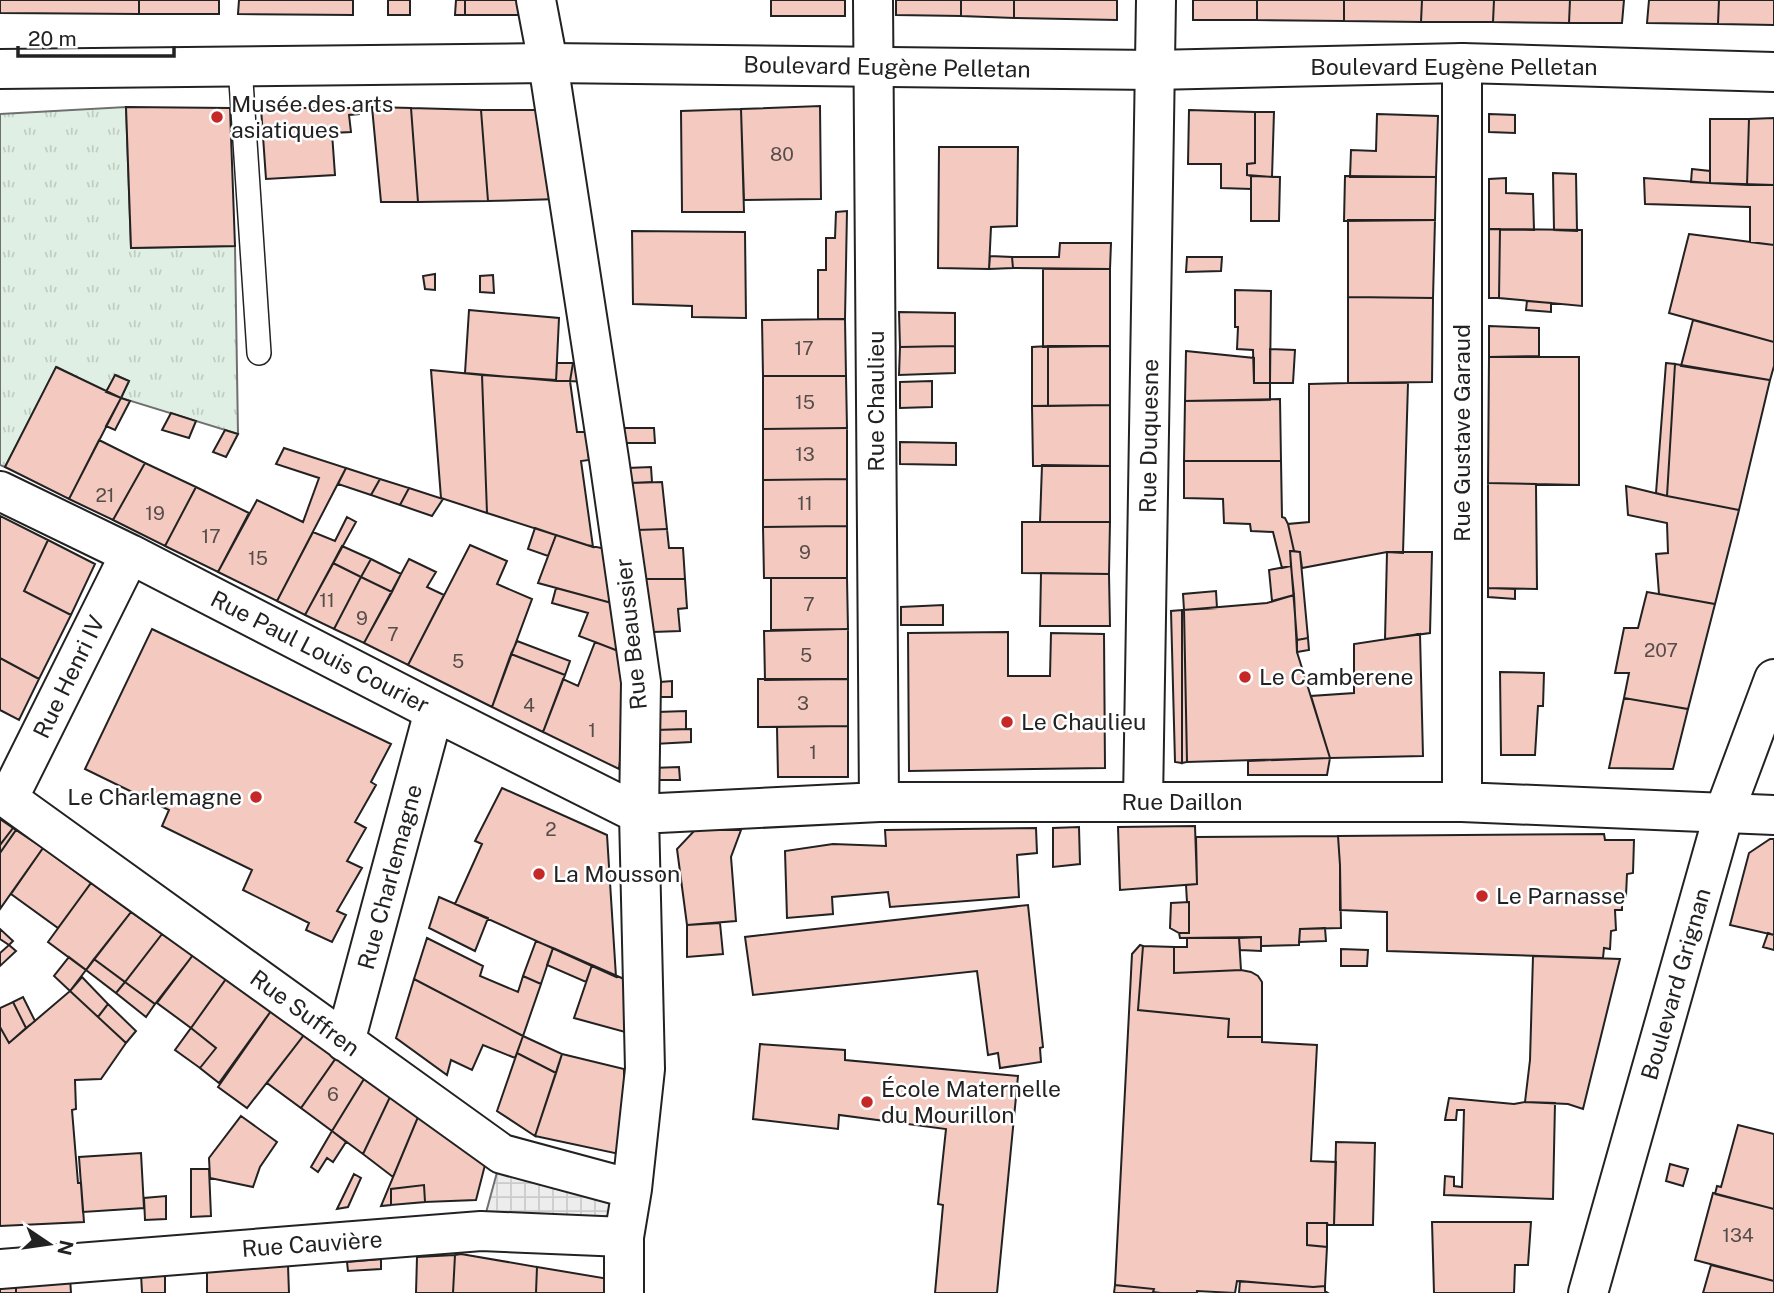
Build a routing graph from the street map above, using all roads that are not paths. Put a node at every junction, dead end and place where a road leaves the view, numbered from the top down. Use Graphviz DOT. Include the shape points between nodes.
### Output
graph roads {
  1 [pos="536,0"];
  2 [pos="873,0"];
  3 [pos="1156,0"];
  4 [pos="548,63"];
  5 [pos="1462,64"];
  6 [pos="240,66"];
  7 [pos="873,67"];
  8 [pos="0,69"];
  9 [pos="1154,70"];
  10 [pos="1774,72"];
  11 [pos="259,353"];
  12 [pos="0,491"];
  13 [pos="130,554"];
  14 [pos="1774,679"];
  15 [pos="435,711"];
  16 [pos="4,796"];
  17 [pos="879,802"];
  18 [pos="1143,802"];
  19 [pos="1462,802"];
  20 [pos="1724,813"];
  21 [pos="639,814"];
  22 [pos="1774,815"];
  23 [pos="345,1042"];
  24 [pos="632,1189"];
  25 [pos="624,1237"];
  26 [pos="0,1269"];
  27 [pos="624,1293"];
  28 [pos="1588,1293"];
  1 -- 4 [label="street, Rue Beaussier"];
  2 -- 7 [label="street, Rue Chaulieu"];
  3 -- 9 [label="street, Rue Duquesne"];
  4 -- 6 [label="street, Boulevard Eugène Pelletan"];
  4 -- 7 [label="street, Boulevard Eugène Pelletan"];
  4 -- 21 [label="street, Rue Beaussier" via="641,682"];
  5 -- 9 [label="street, Boulevard Eugène Pelletan"];
  5 -- 10 [label="street, Boulevard Eugène Pelletan"];
  5 -- 19 [label="street, Rue Gustave Garaud"];
  6 -- 8 [label="street, Boulevard Eugène Pelletan"];
  6 -- 11 [label="lane"];
  7 -- 9 [label="street, Boulevard Eugène Pelletan"];
  7 -- 17 [label="street, Rue Chaulieu"];
  9 -- 18 [label="street, Rue Duquesne"];
  12 -- 13 [label="street, Rue Paul Louis Courier"];
  13 -- 15 [label="street, Rue Paul Louis Courier"];
  13 -- 16 [label="street, Rue Henri IV"];
  14 -- 20 [label="street, Boulevard Grignan"];
  15 -- 21 [label="street, Rue Paul Louis Courier"];
  15 -- 23 [label="street, Rue Charlemagne"];
  16 -- 23 [label="street, Rue Suffren"];
  17 -- 18 [label="street, Rue Daillon"];
  17 -- 21 [label="street, Rue Daillon"];
  18 -- 19 [label="street, Rue Daillon"];
  19 -- 20 [label="street, Rue Daillon"];
  20 -- 22 [label="street, Rue Daillon"];
  20 -- 28 [label="street, Boulevard Grignan"];
  21 -- 24 [label="street, Rue Beaussier" via="645,1069"];
  23 -- 24 [label="street, Rue Suffren" via="502,1154"];
  24 -- 25 [label="street, Rue Beaussier"];
  25 -- 26 [label="street, Rue Cauvière" via="481,1231"];
  25 -- 27 [label="street, Rue Beaussier"];
}
